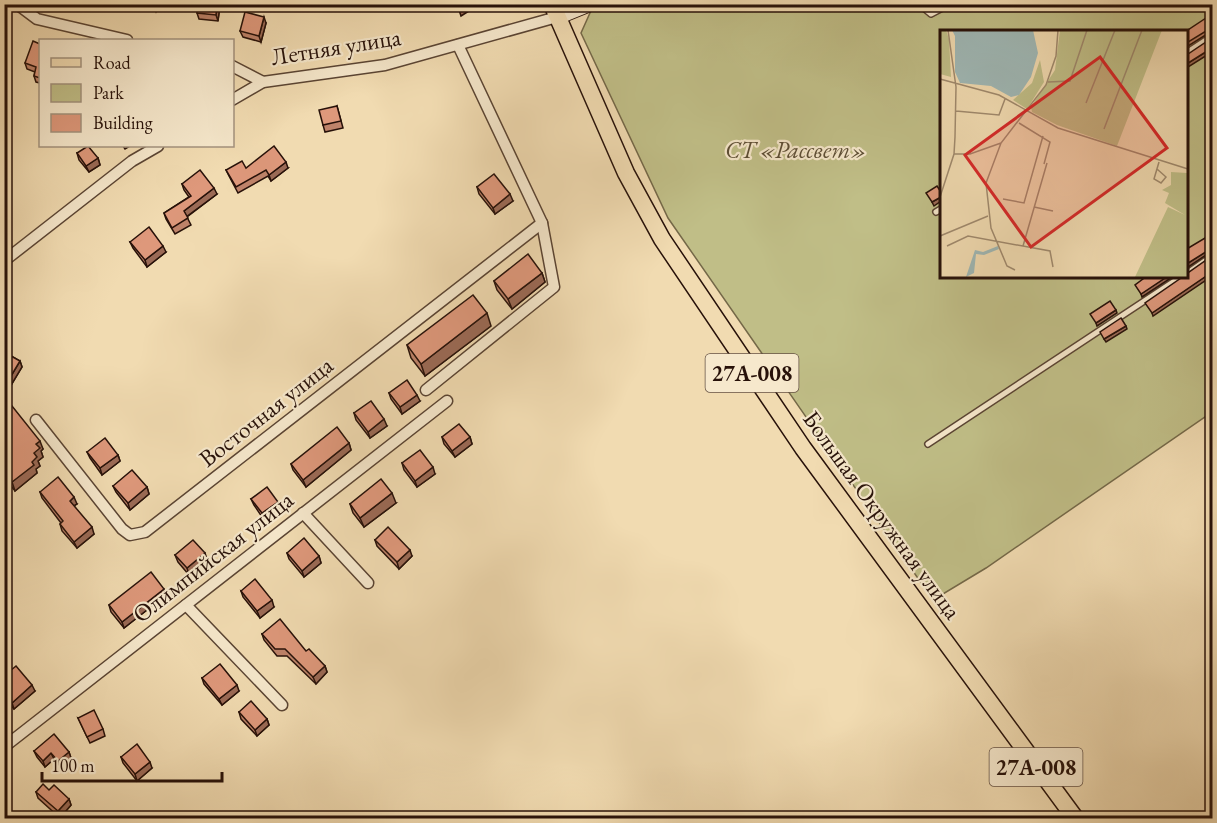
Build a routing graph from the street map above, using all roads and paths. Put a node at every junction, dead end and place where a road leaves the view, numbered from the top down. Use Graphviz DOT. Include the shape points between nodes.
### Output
graph roads {
  1 [pos="17,4"];
  2 [pos="589,4"];
  3 [pos="920,4"];
  4 [pos="950,4"];
  5 [pos="554,10"];
  6 [pos="1212,36"];
  7 [pos="124,39"];
  8 [pos="458,45"];
  9 [pos="1187,52"];
  10 [pos="234,67"];
  11 [pos="263,82"];
  12 [pos="234,99"];
  13 [pos="156,147"];
  14 [pos="542,223"];
  15 [pos="1212,256"];
  16 [pos="4,261"];
  17 [pos="1187,273"];
  18 [pos="1179,278"];
  19 [pos="426,390"];
  20 [pos="447,401"];
  21 [pos="36,420"];
  22 [pos="928,444"];
  23 [pos="303,513"];
  24 [pos="368,583"];
  25 [pos="186,605"];
  26 [pos="282,705"];
  27 [pos="4,747"];
  28 [pos="1075,819"];
  1 -- 7 [label="street" via="37,19"];
  2 -- 5 [label="street, Летняя улица"];
  3 -- 4 [label="lane" via="931,14"];
  5 -- 8 [label="street, Летняя улица"];
  5 -- 28 [label="main road, Большая Окружная улица / 27А-008" via="626,173 662,239 803,448"];
  6 -- 9 [label="lane"];
  8 -- 11 [label="street, Летняя улица" via="385,65"];
  8 -- 14 [label="street"];
  10 -- 11 [label="street"];
  11 -- 12 [label="street, Летняя улица"];
  13 -- 16 [label="street" via="132,161"];
  14 -- 19 [label="street" via="554,287"];
  14 -- 21 [label="street, Восточная улица" via="145,532 130,535 122,529"];
  15 -- 17 [label="lane"];
  18 -- 22 [label="lane"];
  20 -- 23 [label="street, Олимпийская улица"];
  23 -- 24 [label="street"];
  23 -- 25 [label="street, Олимпийская улица"];
  25 -- 26 [label="street"];
  25 -- 27 [label="street, Олимпийская улица"];
}
